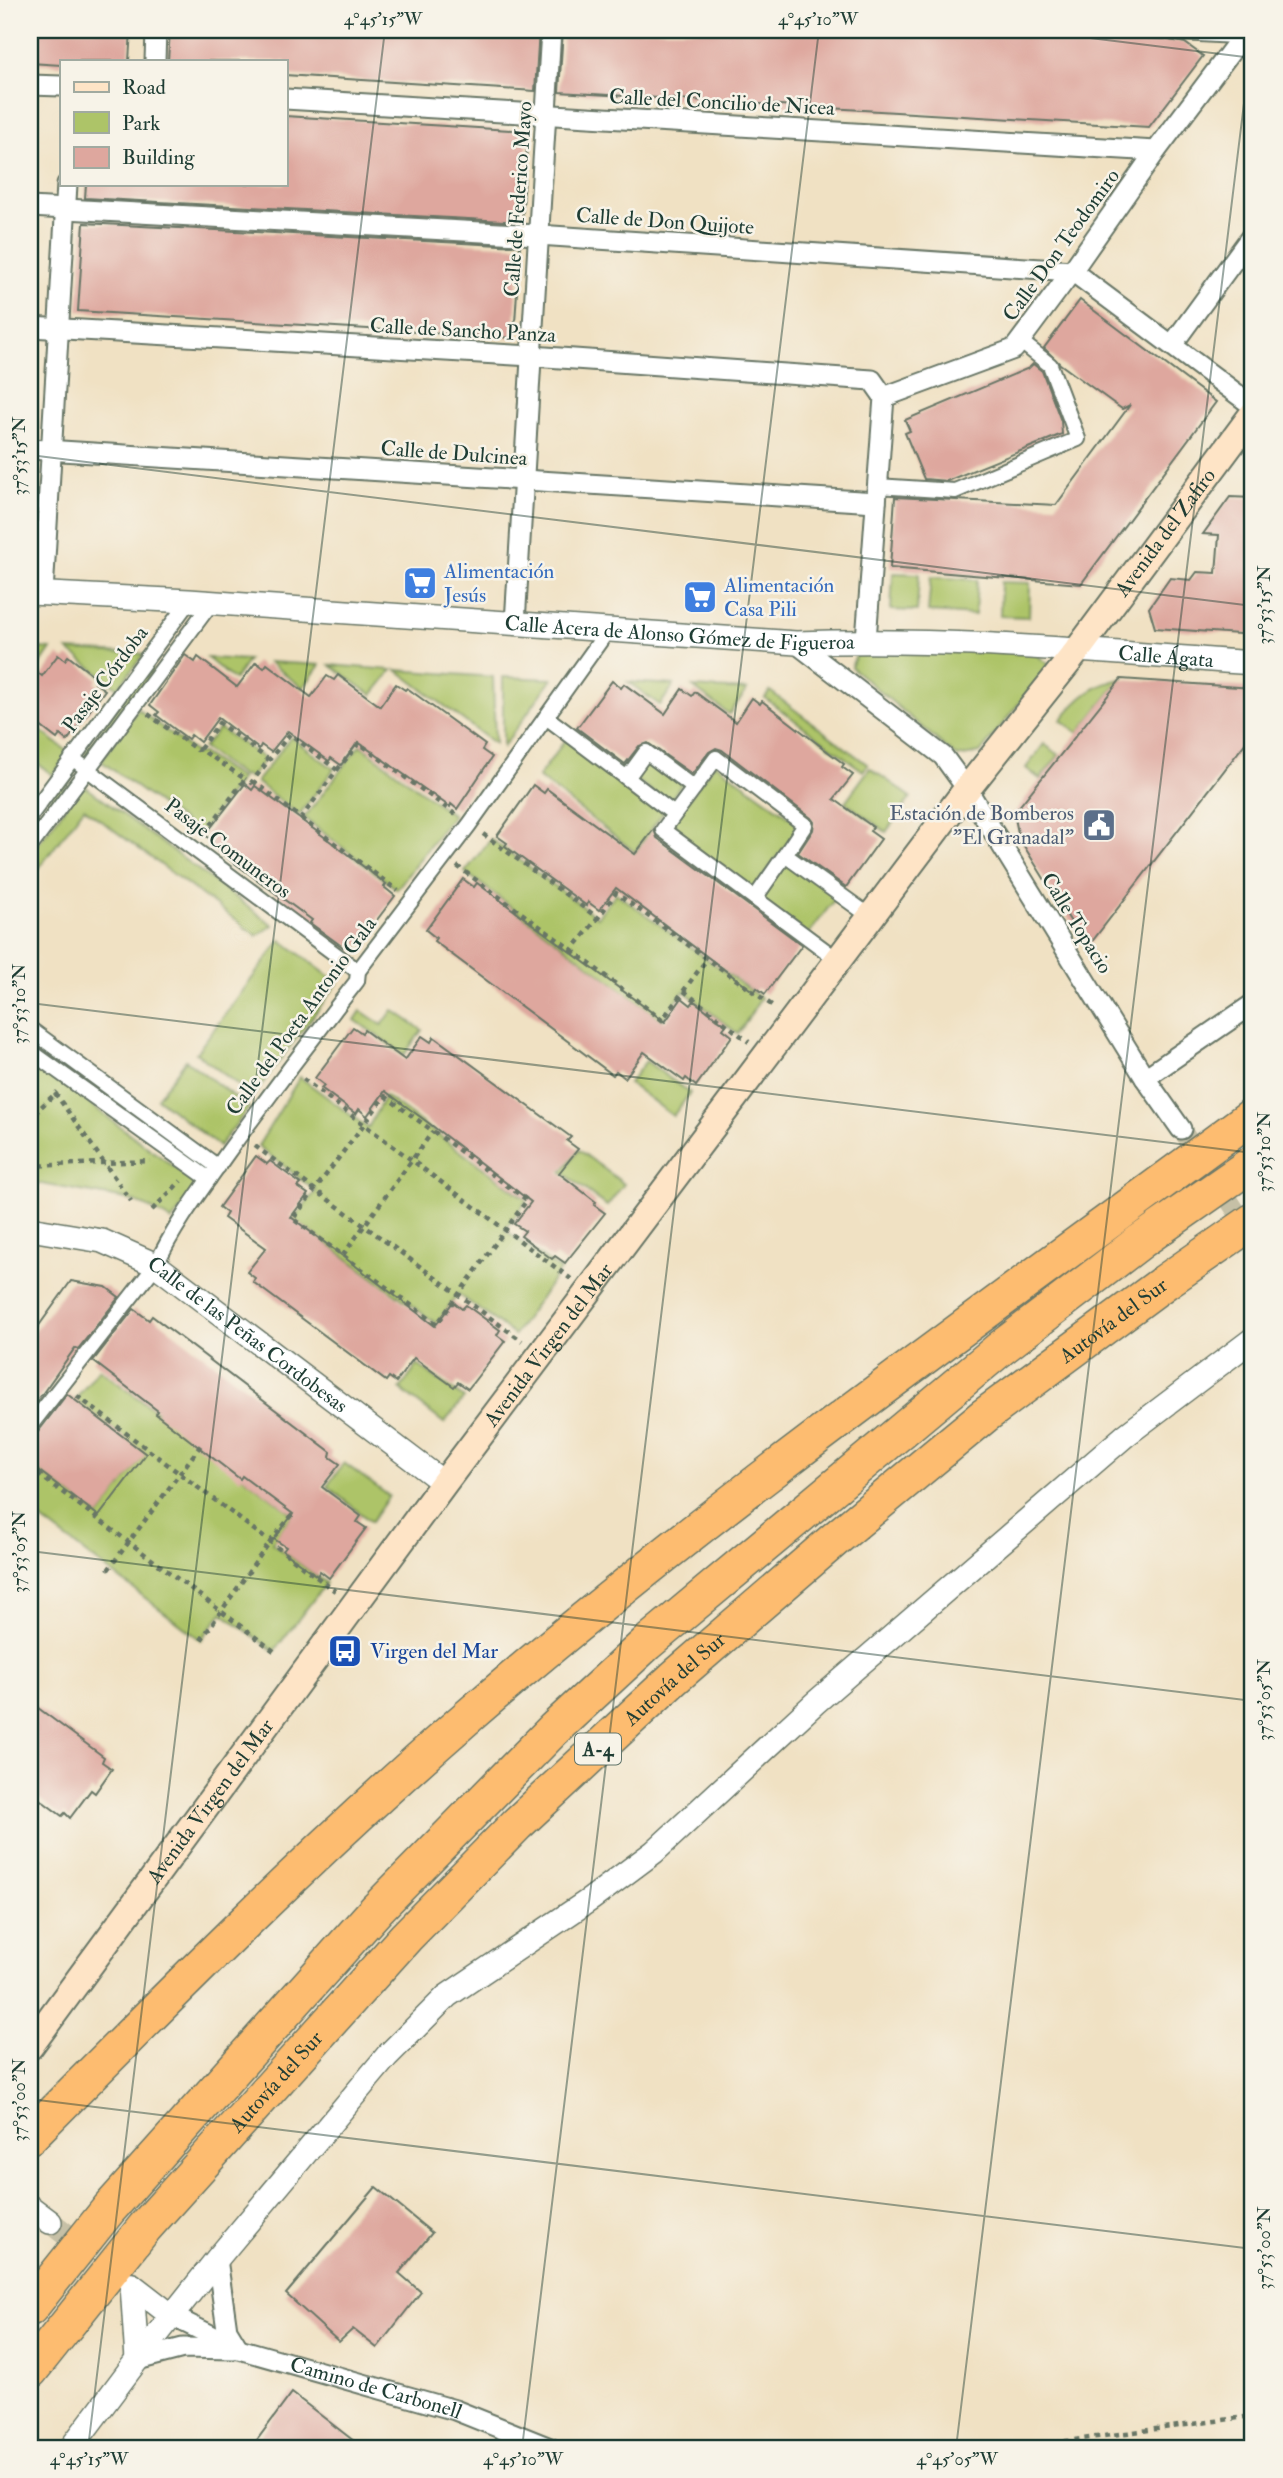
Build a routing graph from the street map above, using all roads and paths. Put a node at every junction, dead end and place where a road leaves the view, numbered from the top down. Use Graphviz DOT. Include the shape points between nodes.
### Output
graph roads {
  1 [pos="156,30"];
  2 [pos="551,30"];
  3 [pos="1173,30"];
  4 [pos="1245,32"];
  5 [pos="155,60"];
  6 [pos="30,85"];
  7 [pos="60,86"];
  8 [pos="287,99"];
  9 [pos="547,115"];
  10 [pos="1156,151"];
  11 [pos="67,186"];
  12 [pos="30,207"];
  13 [pos="66,209"];
  14 [pos="1253,234"];
  15 [pos="538,235"];
  16 [pos="1072,271"];
  17 [pos="30,327"];
  18 [pos="58,330"];
  19 [pos="1020,341"];
  20 [pos="1172,345"];
  21 [pos="531,356"];
  22 [pos="884,397"];
  23 [pos="1253,406"];
  24 [pos="1253,414"];
  25 [pos="30,449"];
  26 [pos="51,450"];
  27 [pos="524,481"];
  28 [pos="877,494"];
  29 [pos="36,593"];
  30 [pos="189,601"];
  31 [pos="212,602"];
  32 [pos="515,623"];
  33 [pos="608,630"];
  34 [pos="866,640"];
  35 [pos="796,643"];
  36 [pos="1077,651"];
  37 [pos="1253,663"];
  38 [pos="136,705"];
  39 [pos="546,718"];
  40 [pos="200,749"];
  41 [pos="72,758"];
  42 [pos="269,760"];
  43 [pos="88,770"];
  44 [pos="337,770"];
  45 [pos="627,778"];
  46 [pos="245,779"];
  47 [pos="253,781"];
  48 [pos="694,788"];
  49 [pos="967,789"];
  50 [pos="674,814"];
  51 [pos="30,816"];
  52 [pos="301,818"];
  53 [pos="469,825"];
  54 [pos="30,847"];
  55 [pos="193,849"];
  56 [pos="785,855"];
  57 [pos="445,858"];
  58 [pos="755,898"];
  59 [pos="412,901"];
  60 [pos="871,917"];
  61 [pos="598,918"];
  62 [pos="572,950"];
  63 [pos="707,959"];
  64 [pos="838,960"];
  65 [pos="358,971"];
  66 [pos="684,991"];
  67 [pos="1253,1004"];
  68 [pos="793,1020"];
  69 [pos="30,1029"];
  70 [pos="30,1051"];
  71 [pos="768,1055"];
  72 [pos="288,1068"];
  73 [pos="1145,1078"];
  74 [pos="48,1083"];
  75 [pos="65,1085"];
  76 [pos="55,1094"];
  77 [pos="1253,1115"];
  78 [pos="1253,1121"];
  79 [pos="30,1123"];
  80 [pos="364,1125"];
  81 [pos="1181,1129"];
  82 [pos="433,1131"];
  83 [pos="241,1135"];
  84 [pos="153,1161"];
  85 [pos="412,1161"];
  86 [pos="104,1163"];
  87 [pos="1253,1163"];
  88 [pos="30,1166"];
  89 [pos="213,1173"];
  90 [pos="186,1176"];
  91 [pos="316,1189"];
  92 [pos="131,1201"];
  93 [pos="152,1210"];
  94 [pos="1253,1222"];
  95 [pos="365,1225"];
  96 [pos="30,1229"];
  97 [pos="505,1230"];
  98 [pos="343,1255"];
  99 [pos="156,1265"];
  100 [pos="589,1293"];
  101 [pos="458,1294"];
  102 [pos="1253,1339"];
  103 [pos="541,1356"];
  104 [pos="62,1385"];
  105 [pos="30,1426"];
  106 [pos="201,1445"];
  107 [pos="30,1468"];
  108 [pos="179,1475"];
  109 [pos="444,1483"];
  110 [pos="293,1514"];
  111 [pos="129,1542"];
  112 [pos="269,1543"];
  113 [pos="108,1570"];
  114 [pos="354,1605"];
  115 [pos="222,1612"];
  116 [pos="201,1640"];
  117 [pos="646,1644"];
  118 [pos="274,1651"];
  119 [pos="30,2046"];
  120 [pos="30,2136"];
  121 [pos="30,2207"];
  122 [pos="50,2222"];
  123 [pos="217,2259"];
  124 [pos="30,2308"];
  125 [pos="172,2316"];
  126 [pos="239,2349"];
  127 [pos="137,2360"];
  128 [pos="30,2371"];
  129 [pos="1253,2416"];
  130 [pos="72,2448"];
  131 [pos="550,2448"];
  132 [pos="568,2448"];
  133 [pos="639,2448"];
  134 [pos="1015,2448"];
  1 -- 5 [label="street"];
  2 -- 9 [label="street, Calle de Federico Mayo"];
  3 -- 4 [label="street"];
  4 -- 10 [label="street, Calle Don Teodomiro"];
  6 -- 7 [label="street"];
  8 -- 9 [label="street, Calle del Concilio de Nicea"];
  9 -- 10 [label="street, Calle del Concilio de Nicea"];
  9 -- 15 [label="street, Calle de Federico Mayo"];
  10 -- 16 [label="street, Calle Don Teodomiro"];
  11 -- 13 [label="street"];
  12 -- 13 [label="street, Calle de Don Quijote"];
  13 -- 15 [label="street, Calle de Don Quijote"];
  13 -- 18 [label="street"];
  14 -- 20 [label="street"];
  15 -- 16 [label="street, Calle de Don Quijote"];
  15 -- 21 [label="street, Calle de Federico Mayo"];
  16 -- 19 [label="street, Calle Don Teodomiro"];
  16 -- 20 [label="street"];
  17 -- 18 [label="street, Calle de Sancho Panza"];
  18 -- 21 [label="street, Calle de Sancho Panza"];
  18 -- 26 [label="street"];
  19 -- 22 [label="street, Calle Don Teodomiro" via="1014,349"];
  19 -- 28 [label="street" via="1050,365 1078,439 955,491"];
  20 -- 23 [label="street"];
  21 -- 22 [label="street, Calle de Sancho Panza" via="872,380"];
  21 -- 27 [label="street, Calle de Federico Mayo"];
  22 -- 28 [label="street"];
  24 -- 36 [label="main road, Avenida del Zafiro"];
  25 -- 26 [label="street, Calle de Dulcinea"];
  26 -- 27 [label="street, Calle de Dulcinea"];
  26 -- 29 [label="street"];
  27 -- 28 [label="street, Calle de Dulcinea"];
  27 -- 32 [label="street, Calle de Federico Mayo"];
  28 -- 34 [label="street"];
  29 -- 30 [label="street, Calle Acera de Alonso Gómez de Figueroa"];
  30 -- 31 [label="street, Calle Acera de Alonso Gómez de Figueroa"];
  30 -- 41 [label="street, Pasaje Córdoba"];
  31 -- 32 [label="street, Calle Acera de Alonso Gómez de Figueroa"];
  31 -- 38 [label="street"];
  32 -- 33 [label="street, Calle Acera de Alonso Gómez de Figueroa"];
  33 -- 35 [label="street, Calle Acera de Alonso Gómez de Figueroa"];
  33 -- 39 [label="street, Calle del Poeta Antonio Gala"];
  34 -- 35 [label="street, Calle Acera de Alonso Gómez de Figueroa"];
  34 -- 36 [label="street, Calle Acera de Alonso Gómez de Figueroa"];
  35 -- 49 [label="street, Calle Topacio" via="943,756"];
  36 -- 37 [label="street, Calle Ágata"];
  36 -- 49 [label="main road, Avenida Virgen del Mar"];
  38 -- 40 [label="path"];
  38 -- 43 [label="street"];
  39 -- 45 [label="street"];
  39 -- 53 [label="street, Calle del Poeta Antonio Gala"];
  40 -- 42 [label="path" via="219,723"];
  40 -- 46 [label="path"];
  41 -- 43 [label="street, Pasaje Comuneros"];
  41 -- 51 [label="street, Pasaje Córdoba"];
  42 -- 44 [label="path" via="290,734"];
  42 -- 47 [label="path"];
  43 -- 54 [label="street"];
  43 -- 55 [label="street, Pasaje Comuneros"];
  44 -- 52 [label="path"];
  44 -- 53 [label="path" via="359,743"];
  45 -- 48 [label="street" via="646,752"];
  45 -- 50 [label="street"];
  46 -- 47 [label="path"];
  46 -- 55 [label="path"];
  47 -- 52 [label="path"];
  48 -- 50 [label="street"];
  48 -- 56 [label="street" via="716,758 805,825"];
  49 -- 60 [label="main road, Avenida Virgen del Mar"];
  49 -- 73 [label="street, Calle Topacio"];
  50 -- 58 [label="street" via="663,830"];
  52 -- 59 [label="path"];
  53 -- 57 [label="street, Calle del Poeta Antonio Gala"];
  53 -- 61 [label="path"];
  55 -- 65 [label="street, Pasaje Comuneros"];
  56 -- 58 [label="street"];
  56 -- 60 [label="street"];
  57 -- 59 [label="street, Calle del Poeta Antonio Gala"];
  57 -- 62 [label="path"];
  58 -- 64 [label="street"];
  59 -- 65 [label="street, Calle del Poeta Antonio Gala"];
  60 -- 64 [label="main road, Avenida Virgen del Mar"];
  61 -- 62 [label="path"];
  61 -- 63 [label="path" via="616,893"];
  62 -- 66 [label="path" via="662,1020"];
  63 -- 66 [label="path"];
  63 -- 68 [label="path"];
  64 -- 68 [label="main road, Avenida Virgen del Mar"];
  65 -- 72 [label="street, Calle del Poeta Antonio Gala" via="357,981"];
  66 -- 71 [label="path"];
  67 -- 73 [label="street"];
  68 -- 71 [label="main road, Avenida Virgen del Mar"];
  69 -- 89 [label="street"];
  70 -- 89 [label="street"];
  71 -- 100 [label="main road, Avenida Virgen del Mar"];
  72 -- 80 [label="path"];
  72 -- 83 [label="street, Calle del Poeta Antonio Gala"];
  73 -- 81 [label="street, Calle Topacio"];
  74 -- 76 [label="path"];
  75 -- 76 [label="path"];
  76 -- 79 [label="path"];
  76 -- 86 [label="path"];
  77 -- 120 [label="highway" via="822,1434 585,1619 312,1857"];
  78 -- 117 [label="highway" via="1000,1321 821,1471"];
  80 -- 82 [label="path" via="385,1096"];
  80 -- 85 [label="path"];
  80 -- 91 [label="path"];
  82 -- 85 [label="path"];
  82 -- 97 [label="path" via="527,1200"];
  83 -- 89 [label="street, Calle del Poeta Antonio Gala"];
  83 -- 91 [label="path"];
  84 -- 86 [label="path"];
  85 -- 95 [label="path"];
  85 -- 97 [label="path"];
  86 -- 88 [label="path"];
  86 -- 92 [label="path"];
  87 -- 117 [label="highway, Autovía del Sur / A-4" via="1001,1348"];
  89 -- 99 [label="street, Calle del Poeta Antonio Gala"];
  90 -- 93 [label="path"];
  91 -- 95 [label="path"];
  91 -- 98 [label="path" via="293,1219"];
  94 -- 128 [label="highway, Autovía del Sur / A-4" via="984,1416 674,1678 517,1824 406,1937 145,2227"];
  95 -- 98 [label="path"];
  95 -- 101 [label="path"];
  96 -- 99 [label="street, Calle de las Peñas Cordobesas" via="102,1241"];
  97 -- 100 [label="path"];
  97 -- 101 [label="path"];
  98 -- 101 [label="path" via="436,1324"];
  99 -- 104 [label="street, Calle del Poeta Antonio Gala"];
  99 -- 109 [label="street, Calle de las Peñas Cordobesas"];
  100 -- 103 [label="main road, Avenida Virgen del Mar"];
  101 -- 103 [label="path"];
  102 -- 123 [label="street" via="1126,1435 815,1703 654,1852 447,1996 387,2056"];
  103 -- 109 [label="main road, Avenida Virgen del Mar"];
  104 -- 105 [label="street, Calle del Poeta Antonio Gala"];
  104 -- 108 [label="path"];
  106 -- 108 [label="path"];
  107 -- 111 [label="path"];
  108 -- 111 [label="path"];
  108 -- 112 [label="path"];
  109 -- 114 [label="main road, Avenida Virgen del Mar"];
  110 -- 112 [label="path"];
  111 -- 113 [label="path"];
  111 -- 115 [label="path"];
  112 -- 114 [label="path"];
  112 -- 115 [label="path"];
  114 -- 119 [label="main road, Avenida Virgen del Mar"];
  115 -- 116 [label="path"];
  115 -- 118 [label="path"];
  117 -- 124 [label="highway, Autovía del Sur / A-4" via="554,1729 377,1909 109,2209"];
  121 -- 122 [label="street"];
  123 -- 125 [label="street"];
  123 -- 126 [label="street" via="227,2330"];
  125 -- 126 [label="street, Camino de Carbonell"];
  125 -- 127 [label="street"];
  125 -- 127 [label="street, Camino de Carbonell" via="132,2285"];
  126 -- 127 [label="street, Camino de Carbonell" via="183,2348"];
  126 -- 131 [label="street, Camino de Carbonell" via="455,2410"];
  127 -- 130 [label="street"];
  129 -- 134 [label="path"];
  132 -- 133 [label="path" via="592,2444"];
}
